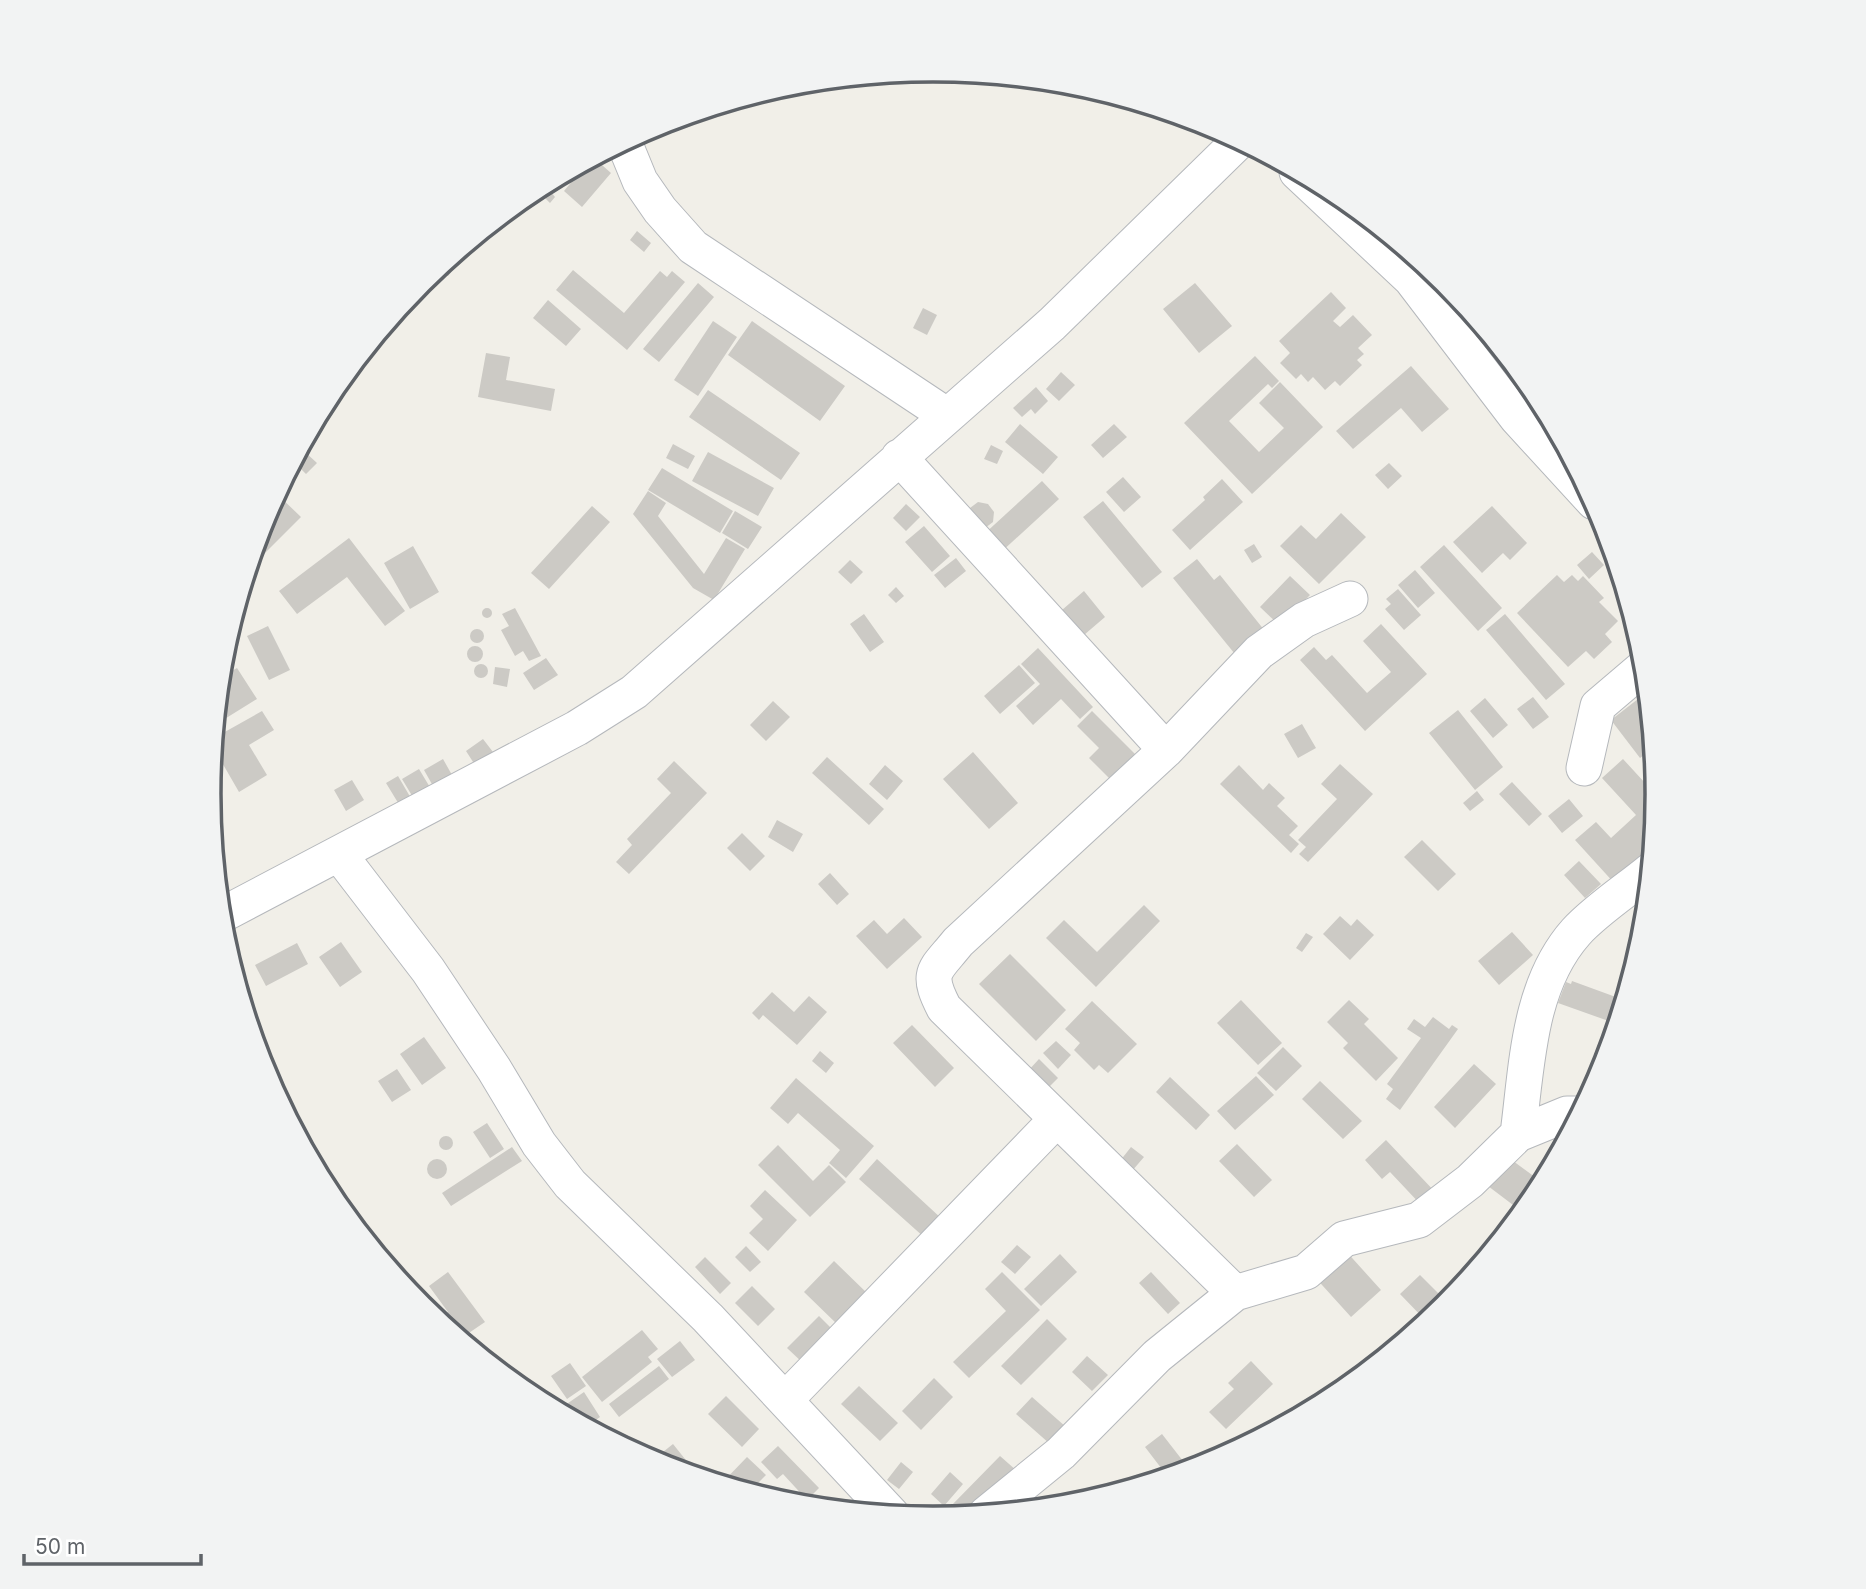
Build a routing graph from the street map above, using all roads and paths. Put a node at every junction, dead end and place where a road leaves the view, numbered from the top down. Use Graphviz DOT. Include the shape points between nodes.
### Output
graph roads {
  1 [pos="1232,148"];
  2 [pos="628,151"];
  3 [pos="1329,202"];
  4 [pos="946,415"];
  5 [pos="899,457"];
  6 [pos="1571,477"];
  7 [pos="1350,599"];
  8 [pos="1635,675"];
  9 [pos="1166,750"];
  10 [pos="1584,768"];
  11 [pos="339,854"];
  12 [pos="1640,880"];
  13 [pos="231,910"];
  14 [pos="1570,1114"];
  15 [pos="1057,1119"];
  16 [pos="1518,1134"];
  17 [pos="1235,1293"];
  18 [pos="786,1399"];
  19 [pos="999,1503"];
  20 [pos="883,1505"];
  1 -- 4 [label="street" via="1052,324"];
  2 -- 4 [label="street" via="640,181 694,247"];
  3 -- 6 [label="street" via="1411,279 1517,418"];
  4 -- 5 [label="street"];
  5 -- 9 [label="street"];
  5 -- 11 [label="street" via="634,692 577,728"];
  7 -- 9 [label="street" via="1304,620 1259,652"];
  8 -- 10 [label="street" via="1598,706"];
  9 -- 15 [label="street" via="958,942 935,971 933,987 944,1008"];
  11 -- 13 [label="street"];
  11 -- 18 [label="street" via="428,970 539,1144 570,1184"];
  12 -- 16 [label="street" via="1577,932 1554,963 1532,1024"];
  14 -- 16 [label="street"];
  15 -- 17 [label="street"];
  15 -- 18 [label="street"];
  16 -- 17 [label="street" via="1470,1181 1419,1220 1345,1240 1307,1272"];
  17 -- 19 [label="street" via="1157,1356 1061,1453"];
  18 -- 20 [label="street"];
}
